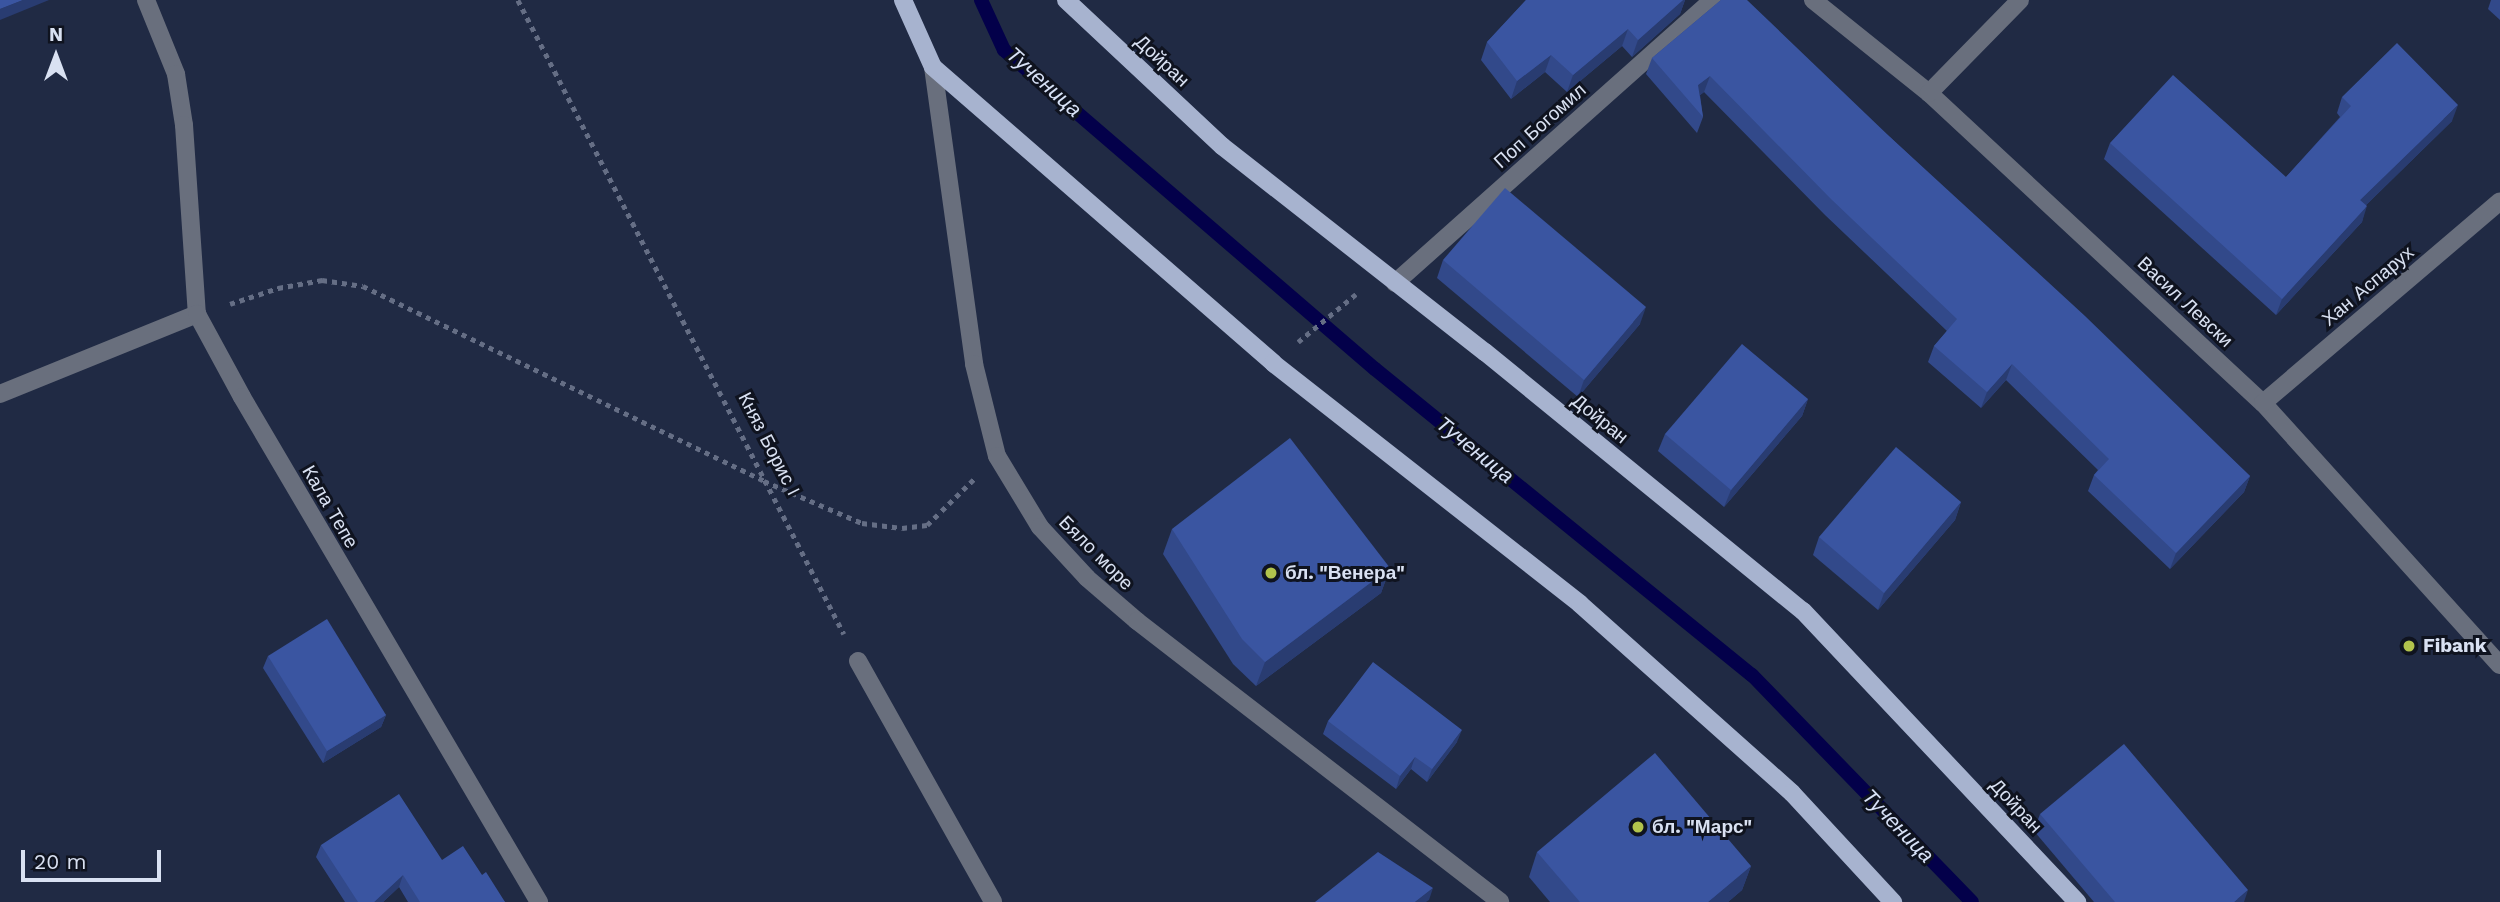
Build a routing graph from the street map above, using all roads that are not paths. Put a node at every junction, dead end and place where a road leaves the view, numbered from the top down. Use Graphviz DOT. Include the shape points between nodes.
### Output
graph roads {
  1 [pos="146,0"];
  2 [pos="903,0"];
  3 [pos="1066,0"];
  4 [pos="1713,0"];
  5 [pos="1813,0"];
  6 [pos="2020,0"];
  7 [pos="933,67"];
  8 [pos="1928,93"];
  9 [pos="2500,201"];
  10 [pos="1395,283"];
  11 [pos="197,314"];
  12 [pos="0,394"];
  13 [pos="2263,403"];
  14 [pos="858,661"];
  15 [pos="2500,665"];
  16 [pos="538,902"];
  17 [pos="993,902"];
  18 [pos="1500,902"];
  19 [pos="1893,902"];
  20 [pos="2077,902"];
  1 -- 11 [label="street" via="176,74 184,125"];
  2 -- 7 [label="main road"];
  3 -- 10 [label="main road, Дойран" via="1222,146"];
  4 -- 10 [label="street, Поп Богомил"];
  5 -- 8 [label="street, Васил Левски"];
  6 -- 8 [label="street"];
  7 -- 18 [label="street, Бяло море" via="974,364 997,456 1040,527 1087,578 1137,621"];
  7 -- 19 [label="main road" via="1273,363 1580,604 1792,793"];
  8 -- 13 [label="street, Васил Левски"];
  9 -- 13 [label="street, Хан Аспарух"];
  10 -- 20 [label="main road, Дойран" via="1803,611"];
  11 -- 12 [label="street"];
  11 -- 16 [label="street, Кала Тепе"];
  13 -- 15 [label="street, Васил Левски"];
  14 -- 17 [label="street"];
}
